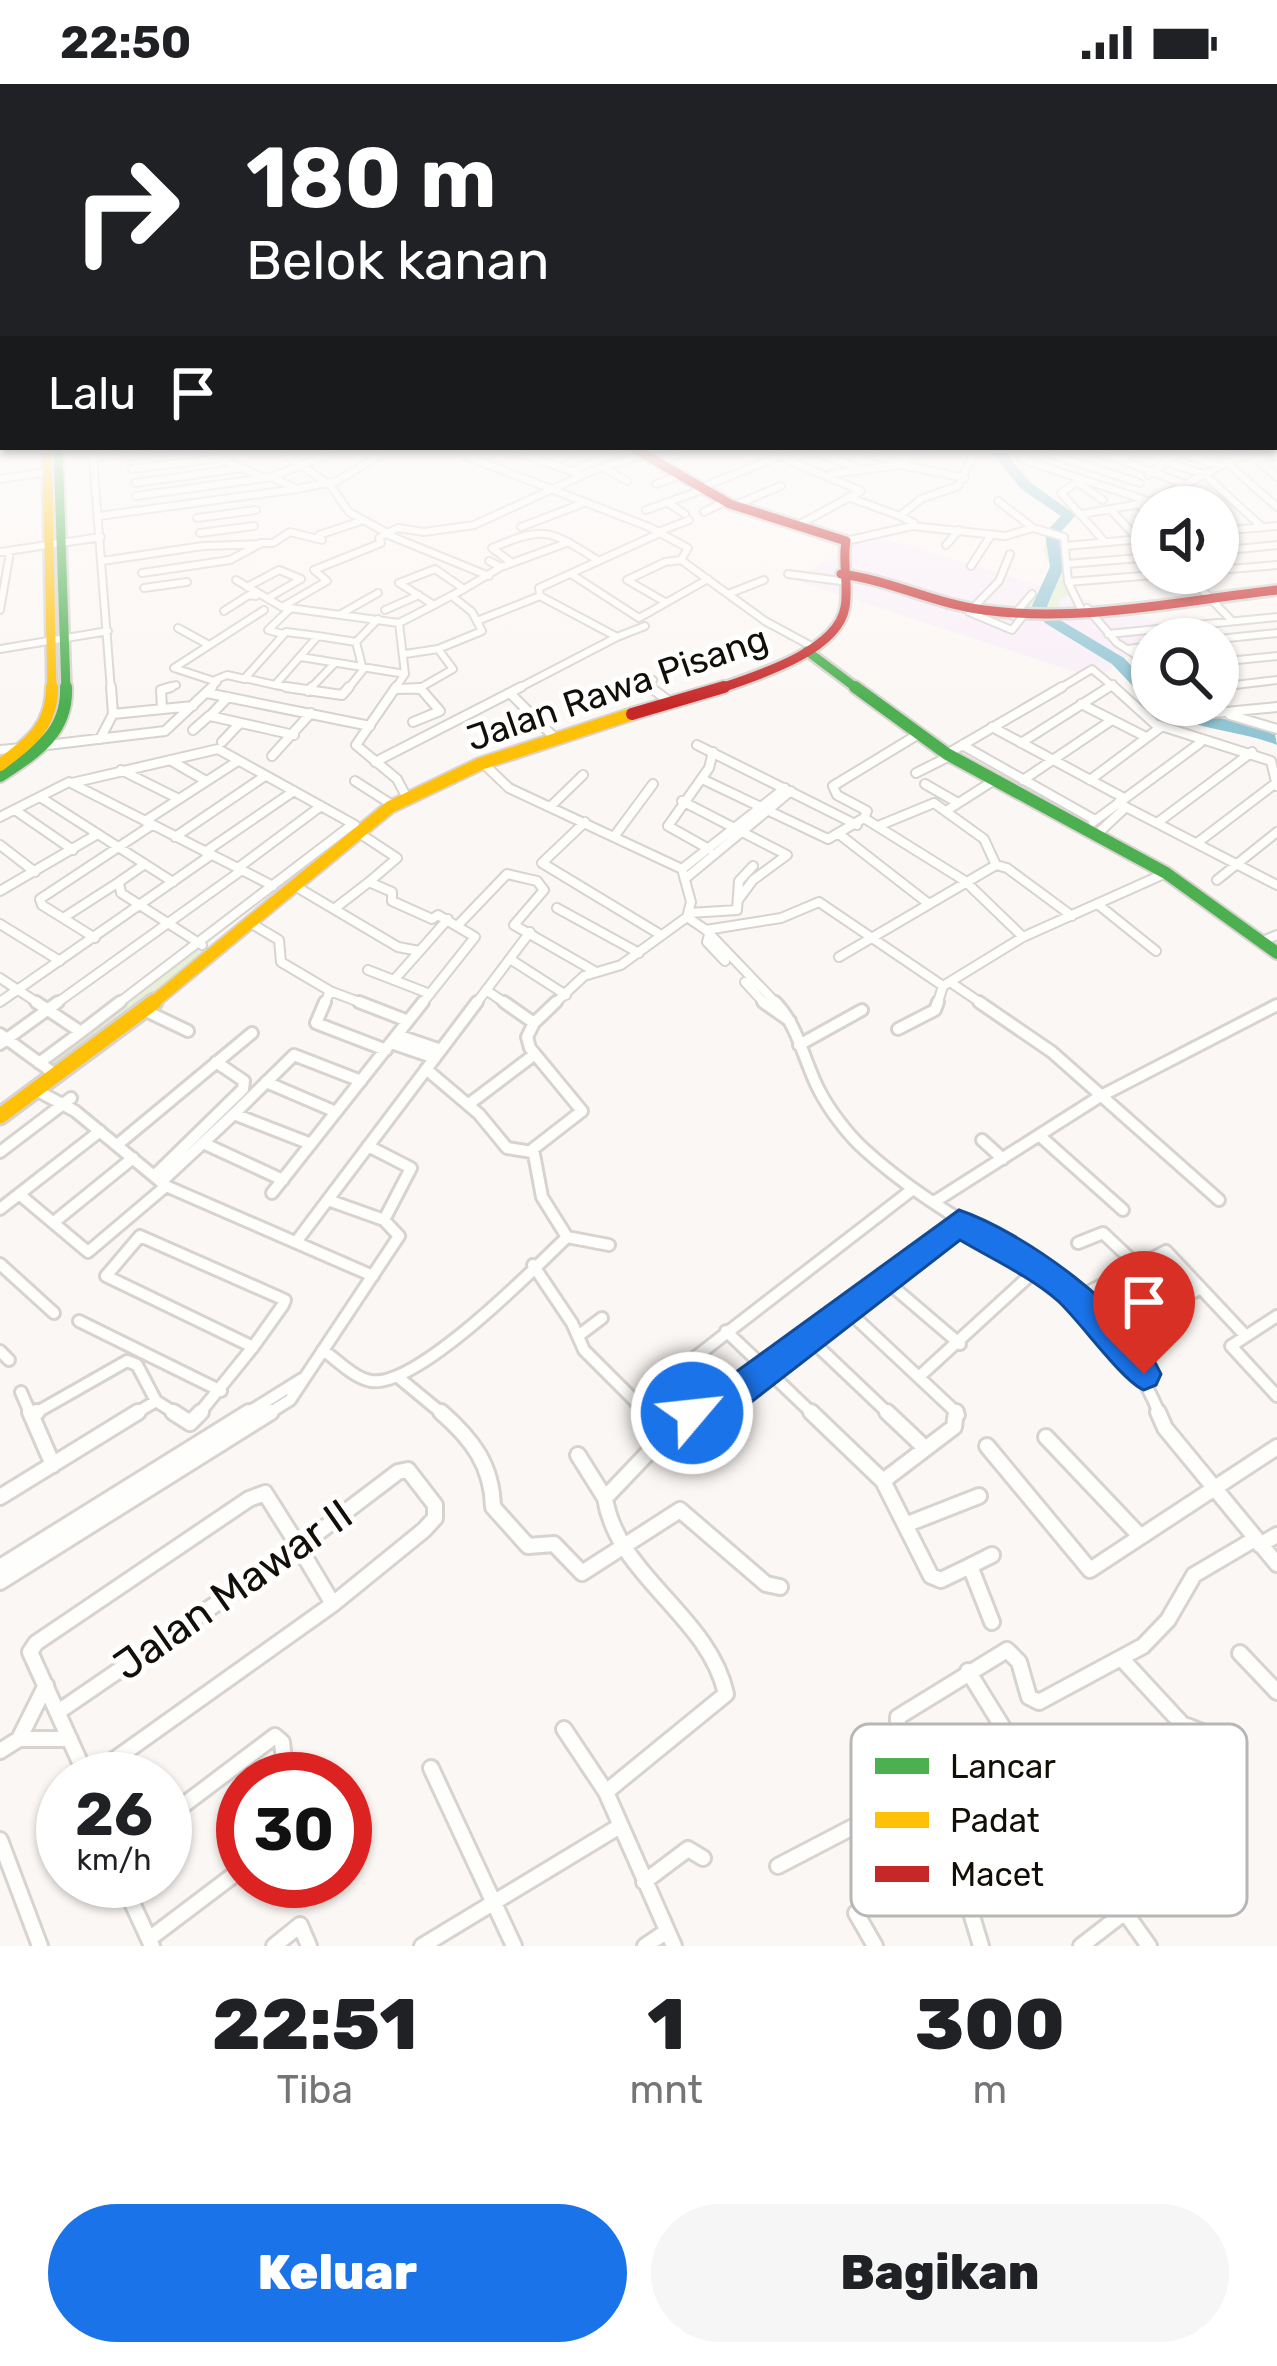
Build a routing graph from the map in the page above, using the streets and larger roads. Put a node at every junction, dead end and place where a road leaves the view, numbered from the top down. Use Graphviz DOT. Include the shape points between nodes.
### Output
graph roads {
  1 [pos="54,532"];
  2 [pos="56,532"];
  3 [pos="101,532"];
  4 [pos="209,532"];
  5 [pos="328,532"];
  6 [pos="389,532"];
  7 [pos="529,532"];
  8 [pos="534,532"];
  9 [pos="659,532"];
  10 [pos="822,532"];
  11 [pos="887,532"];
  12 [pos="957,532"];
  13 [pos="971,532"];
  14 [pos="1023,532"];
  15 [pos="1052,532"];
  16 [pos="1097,532"];
  17 [pos="200,533"];
  18 [pos="386,533"];
  19 [pos="991,535"];
  20 [pos="101,537"];
  21 [pos="1131,540"];
  22 [pos="319,541"];
  23 [pos="846,541"];
  24 [pos="569,542"];
  25 [pos="1105,542"];
  26 [pos="260,543"];
  27 [pos="55,544"];
  28 [pos="946,545"];
  29 [pos="203,546"];
  30 [pos="1065,546"];
  31 [pos="1275,547"];
  32 [pos="1239,550"];
  33 [pos="332,551"];
  34 [pos="5,552"];
  35 [pos="1010,554"];
  36 [pos="141,556"];
  37 [pos="1131,559"];
  38 [pos="681,560"];
  39 [pos="102,561"];
  40 [pos="489,561"];
  41 [pos="600,561"];
  42 [pos="512,563"];
  43 [pos="1067,564"];
  44 [pos="1277,565"];
  45 [pos="971,566"];
  46 [pos="501,567"];
  47 [pos="1239,568"];
  48 [pos="142,573"];
  49 [pos="571,574"];
  50 [pos="788,574"];
  51 [pos="489,576"];
  52 [pos="1131,577"];
  53 [pos="841,578"];
  54 [pos="708,579"];
  55 [pos="236,580"];
  56 [pos="764,580"];
  57 [pos="187,582"];
  58 [pos="1068,582"];
  59 [pos="247,587"];
  60 [pos="464,589"];
  61 [pos="1277,592"];
  62 [pos="378,593"];
  63 [pos="728,594"];
  64 [pos="1032,594"];
  65 [pos="1206,594"];
  66 [pos="419,595"];
  67 [pos="452,596"];
  68 [pos="540,596"];
  69 [pos="268,598"];
  70 [pos="1210,598"];
  71 [pos="665,602"];
  72 [pos="435,605"];
  73 [pos="0,607"];
  74 [pos="285,607"];
  75 [pos="1085,609"];
  76 [pos="264,610"];
  77 [pos="385,610"];
  78 [pos="970,610"];
  79 [pos="224,611"];
  80 [pos="1022,615"];
  81 [pos="338,616"];
  82 [pos="1277,617"];
  83 [pos="1229,618"];
  84 [pos="378,619"];
  85 [pos="1252,620"];
  86 [pos="476,621"];
  87 [pos="1239,621"];
  88 [pos="399,622"];
  89 [pos="645,626"];
  90 [pos="178,628"];
  91 [pos="108,631"];
  92 [pos="1131,632"];
  93 [pos="1277,633"];
  94 [pos="284,634"];
  95 [pos="1108,634"];
  96 [pos="1265,634"];
  97 [pos="318,637"];
  98 [pos="617,637"];
  99 [pos="1239,637"];
  100 [pos="58,639"];
  101 [pos="356,642"];
  102 [pos="209,645"];
  103 [pos="1277,646"];
  104 [pos="1131,648"];
  105 [pos="0,649"];
  106 [pos="810,649"];
  107 [pos="1126,649"];
  108 [pos="438,650"];
  109 [pos="1131,652"];
  110 [pos="405,654"];
  111 [pos="1277,656"];
  112 [pos="301,657"];
  113 [pos="1239,660"];
  114 [pos="334,664"];
  115 [pos="364,670"];
  116 [pos="404,674"];
  117 [pos="245,679"];
  118 [pos="215,680"];
  119 [pos="653,680"];
  120 [pos="1277,680"];
  121 [pos="1113,684"];
  122 [pos="176,685"];
  123 [pos="275,685"];
  124 [pos="1239,685"];
  125 [pos="398,688"];
  126 [pos="420,688"];
  127 [pos="308,692"];
  128 [pos="207,693"];
  129 [pos="510,693"];
  130 [pos="228,697"];
  131 [pos="670,702"];
  132 [pos="1081,704"];
  133 [pos="193,706"];
  134 [pos="1277,706"];
  135 [pos="162,709"];
  136 [pos="1239,711"];
  137 [pos="311,713"];
  138 [pos="113,714"];
  139 [pos="209,716"];
  140 [pos="1239,717"];
  141 [pos="1112,720"];
  142 [pos="413,722"];
  143 [pos="240,723"];
  144 [pos="370,725"];
  145 [pos="992,727"];
  146 [pos="1161,727"];
  147 [pos="1277,729"];
  148 [pos="193,730"];
  149 [pos="294,735"];
  150 [pos="917,735"];
  151 [pos="1146,737"];
  152 [pos="100,739"];
  153 [pos="557,740"];
  154 [pos="222,742"];
  155 [pos="1021,743"];
  156 [pos="1200,743"];
  157 [pos="697,745"];
  158 [pos="37,746"];
  159 [pos="0,750"];
  160 [pos="713,752"];
  161 [pos="953,752"];
  162 [pos="1252,752"];
  163 [pos="272,756"];
  164 [pos="170,760"];
  165 [pos="1053,760"];
  166 [pos="238,761"];
  167 [pos="375,762"];
  168 [pos="0,765"];
  169 [pos="485,765"];
  170 [pos="122,770"];
  171 [pos="916,772"];
  172 [pos="583,775"];
  173 [pos="0,776"];
  174 [pos="265,776"];
  175 [pos="702,778"];
  176 [pos="1023,780"];
  177 [pos="1090,780"];
  178 [pos="206,781"];
  179 [pos="355,781"];
  180 [pos="993,781"];
  181 [pos="72,783"];
  182 [pos="653,784"];
  183 [pos="925,784"];
  184 [pos="1276,784"];
  185 [pos="788,789"];
  186 [pos="294,791"];
  187 [pos="40,797"];
  188 [pos="179,799"];
  189 [pos="682,801"];
  190 [pos="400,802"];
  191 [pos="958,803"];
  192 [pos="1123,803"];
  193 [pos="321,806"];
  194 [pos="550,807"];
  195 [pos="765,808"];
  196 [pos="15,810"];
  197 [pos="946,811"];
  198 [pos="0,817"];
  199 [pos="585,821"];
  200 [pos="861,822"];
  201 [pos="148,823"];
  202 [pos="1157,823"];
  203 [pos="878,826"];
  204 [pos="1092,828"];
  205 [pos="358,829"];
  206 [pos="738,829"];
  207 [pos="1277,832"];
  208 [pos="616,834"];
  209 [pos="839,834"];
  210 [pos="96,835"];
  211 [pos="175,836"];
  212 [pos="1197,843"];
  213 [pos="0,845"];
  214 [pos="117,848"];
  215 [pos="709,849"];
  216 [pos="73,850"];
  217 [pos="208,853"];
  218 [pos="1238,863"];
  219 [pos="145,864"];
  220 [pos="996,865"];
  221 [pos="240,869"];
  222 [pos="34,872"];
  223 [pos="763,872"];
  224 [pos="1166,873"];
  225 [pos="684,874"];
  226 [pos="1217,880"];
  227 [pos="965,881"];
  228 [pos="119,882"];
  229 [pos="173,882"];
  230 [pos="369,882"];
  231 [pos="1276,883"];
  232 [pos="272,885"];
  233 [pos="291,890"];
  234 [pos="0,892"];
  235 [pos="739,899"];
  236 [pos="929,904"];
  237 [pos="139,906"];
  238 [pos="1100,906"];
  239 [pos="557,908"];
  240 [pos="334,909"];
  241 [pos="688,915"];
  242 [pos="1072,916"];
  243 [pos="63,918"];
  244 [pos="454,921"];
  245 [pos="0,924"];
  246 [pos="168,924"];
  247 [pos="252,924"];
  248 [pos="530,932"];
  249 [pos="708,933"];
  250 [pos="661,935"];
  251 [pos="1023,937"];
  252 [pos="95,938"];
  253 [pos="1270,938"];
  254 [pos="872,939"];
  255 [pos="201,944"];
  256 [pos="419,951"];
  257 [pos="1156,951"];
  258 [pos="1277,952"];
  259 [pos="217,953"];
  260 [pos="639,953"];
  261 [pos="839,957"];
  262 [pos="510,959"];
  263 [pos="60,961"];
  264 [pos="368,970"];
  265 [pos="596,972"];
  266 [pos="0,977"];
  267 [pos="394,980"];
  268 [pos="946,984"];
  269 [pos="19,990"];
  270 [pos="486,990"];
  271 [pos="330,991"];
  272 [pos="430,994"];
  273 [pos="566,995"];
  274 [pos="0,1002"];
  275 [pos="1277,1005"];
  276 [pos="142,1009"];
  277 [pos="48,1010"];
  278 [pos="862,1010"];
  279 [pos="409,1021"];
  280 [pos="533,1023"];
  281 [pos="898,1029"];
  282 [pos="188,1031"];
  283 [pos="81,1032"];
  284 [pos="252,1033"];
  285 [pos="2,1039"];
  286 [pos="391,1042"];
  287 [pos="799,1045"];
  288 [pos="438,1054"];
  289 [pos="536,1054"];
  290 [pos="216,1062"];
  291 [pos="427,1069"];
  292 [pos="42,1075"];
  293 [pos="361,1081"];
  294 [pos="266,1082"];
  295 [pos="1099,1097"];
  296 [pos="70,1104"];
  297 [pos="469,1104"];
  298 [pos="337,1112"];
  299 [pos="234,1114"];
  300 [pos="0,1116"];
  301 [pos="100,1131"];
  302 [pos="1040,1136"];
  303 [pos="982,1139"];
  304 [pos="203,1143"];
  305 [pos="311,1144"];
  306 [pos="117,1145"];
  307 [pos="368,1146"];
  308 [pos="0,1152"];
  309 [pos="532,1152"];
  310 [pos="133,1158"];
  311 [pos="1003,1159"];
  312 [pos="284,1180"];
  313 [pos="160,1181"];
  314 [pos="913,1189"];
  315 [pos="272,1193"];
  316 [pos="19,1194"];
  317 [pos="328,1200"];
  318 [pos="1219,1200"];
  319 [pos="934,1202"];
  320 [pos="0,1208"];
  321 [pos="1123,1210"];
  322 [pos="384,1220"];
  323 [pos="54,1222"];
  324 [pos="959,1223"];
  325 [pos="567,1237"];
  326 [pos="296,1242"];
  327 [pos="1078,1243"];
  328 [pos="610,1245"];
  329 [pos="0,1264"];
  330 [pos="533,1265"];
  331 [pos="1137,1265"];
  332 [pos="1039,1267"];
  333 [pos="373,1276"];
  334 [pos="885,1280"];
  335 [pos="1201,1288"];
  336 [pos="1078,1298"];
  337 [pos="1167,1307"];
  338 [pos="846,1309"];
  339 [pos="53,1312"];
  340 [pos="1277,1316"];
  341 [pos="602,1318"];
  342 [pos="79,1321"];
  343 [pos="726,1331"];
  344 [pos="1244,1334"];
  345 [pos="578,1336"];
  346 [pos="808,1336"];
  347 [pos="960,1344"];
  348 [pos="253,1347"];
  349 [pos="323,1350"];
  350 [pos="766,1368"];
  351 [pos="921,1375"];
  352 [pos="398,1377"];
  353 [pos="302,1379"];
  354 [pos="221,1390"];
  355 [pos="21,1392"];
  356 [pos="1277,1396"];
  357 [pos="156,1401"];
  358 [pos="636,1403"];
  359 [pos="32,1415"];
  360 [pos="190,1423"];
  361 [pos="668,1433"];
  362 [pos="1046,1437"];
  363 [pos="206,1438"];
  364 [pos="987,1446"];
  365 [pos="1277,1447"];
  366 [pos="925,1448"];
  367 [pos="578,1455"];
  368 [pos="53,1465"];
  369 [pos="883,1480"];
  370 [pos="1211,1487"];
  371 [pos="979,1496"];
  372 [pos="0,1497"];
  373 [pos="604,1498"];
  374 [pos="905,1525"];
  375 [pos="1139,1535"];
  376 [pos="1277,1535"];
  377 [pos="1258,1542"];
  378 [pos="625,1543"];
  379 [pos="299,1547"];
  380 [pos="992,1556"];
  381 [pos="1277,1564"];
  382 [pos="970,1566"];
  383 [pos="0,1567"];
  384 [pos="0,1582"];
  385 [pos="780,1587"];
  386 [pos="333,1604"];
  387 [pos="992,1622"];
  388 [pos="1240,1654"];
  389 [pos="1121,1658"];
  390 [pos="968,1671"];
  391 [pos="46,1685"];
  392 [pos="1277,1692"];
  393 [pos="58,1712"];
  394 [pos="897,1724"];
  395 [pos="1002,1724"];
  396 [pos="1180,1724"];
  397 [pos="564,1729"];
  398 [pos="19,1739"];
  399 [pos="70,1739"];
  400 [pos="0,1751"];
  401 [pos="252,1752"];
  402 [pos="283,1752"];
  403 [pos="430,1768"];
  404 [pos="216,1780"];
  405 [pos="606,1792"];
  406 [pos="192,1798"];
  407 [pos="620,1826"];
  408 [pos="851,1831"];
  409 [pos="0,1840"];
  410 [pos="703,1858"];
  411 [pos="778,1866"];
  412 [pos="644,1882"];
  413 [pos="216,1889"];
  414 [pos="495,1904"];
  415 [pos="134,1908"];
  416 [pos="858,1916"];
  417 [pos="974,1916"];
  418 [pos="1120,1916"];
  419 [pos="1128,1916"];
  420 [pos="671,1939"];
  421 [pos="150,1942"];
  422 [pos="40,1946"];
  423 [pos="274,1946"];
  424 [pos="309,1946"];
  425 [pos="422,1946"];
  426 [pos="514,1946"];
  427 [pos="646,1946"];
  428 [pos="875,1946"];
  429 [pos="981,1946"];
  430 [pos="1081,1946"];
  431 [pos="1149,1946"];
  1 -- 27 [label="street"];
  2 -- 27 [label="street"];
  3 -- 20 [label="street"];
  4 -- 17 [label="street"];
  5 -- 22 [label="street"];
  6 -- 18 [label="street"];
  7 -- 42 [label="street" via="492,548"];
  8 -- 24 [label="street"];
  9 -- 38 [label="street" via="689,549"];
  9 -- 41 [label="street"];
  10 -- 23 [label="street"];
  11 -- 23 [label="street"];
  12 -- 28 [label="street"];
  13 -- 19 [label="street"];
  14 -- 19 [label="street"];
  15 -- 30 [label="street"];
  16 -- 25 [label="street"];
  17 -- 29 [label="street"];
  18 -- 51 [label="street"];
  18 -- 74 [label="street" via="381,543 313,570 326,582"];
  19 -- 45 [label="street"];
  20 -- 27 [label="street"];
  20 -- 39 [label="street"];
  21 -- 25 [label="street"];
  22 -- 26 [label="street" via="289,532"];
  22 -- 33 [label="street"];
  23 -- 53 [label="street"];
  24 -- 41 [label="street"];
  24 -- 42 [label="street"];
  25 -- 30 [label="street"];
  26 -- 29 [label="street"];
  26 -- 48 [label="street" via="230,560"];
  27 -- 34 [label="street"];
  27 -- 100 [label="street"];
  29 -- 36 [label="street"];
  30 -- 43 [label="street"];
  31 -- 32 [label="street"];
  34 -- 73 [label="street"];
  35 -- 78 [label="street" via="999,581"];
  36 -- 39 [label="street"];
  36 -- 48 [label="street"];
  37 -- 43 [label="street"];
  38 -- 54 [label="street"];
  38 -- 71 [label="street" via="627,580"];
  39 -- 91 [label="street"];
  40 -- 46 [label="street"];
  41 -- 49 [label="street"];
  42 -- 46 [label="street"];
  43 -- 58 [label="street"];
  44 -- 47 [label="street"];
  46 -- 51 [label="street"];
  48 -- 57 [label="street" via="144,591"];
  49 -- 68 [label="street" via="538,589"];
  49 -- 71 [label="street" via="638,618"];
  50 -- 53 [label="street"];
  51 -- 60 [label="street"];
  52 -- 58 [label="street"];
  53 -- 78 [label="street" via="869,576"];
  53 -- 106 [label="street" via="844,620"];
  54 -- 63 [label="street"];
  54 -- 71 [label="street"];
  55 -- 59 [label="street"];
  56 -- 63 [label="street"];
  58 -- 75 [label="street"];
  59 -- 69 [label="street"];
  59 -- 69 [label="street" via="280,570 301,579"];
  60 -- 66 [label="street" via="434,568 399,583"];
  60 -- 67 [label="street"];
  61 -- 70 [label="street"];
  62 -- 81 [label="street"];
  63 -- 106 [label="street"];
  64 -- 80 [label="street"];
  65 -- 70 [label="street"];
  66 -- 72 [label="street"];
  66 -- 77 [label="street"];
  67 -- 72 [label="street"];
  67 -- 86 [label="street"];
  68 -- 86 [label="street"];
  68 -- 98 [label="street"];
  69 -- 74 [label="street"];
  70 -- 75 [label="street"];
  70 -- 83 [label="street"];
  72 -- 88 [label="street"];
  74 -- 79 [label="street" via="251,594"];
  74 -- 81 [label="street"];
  74 -- 94 [label="street" via="268,630"];
  75 -- 80 [label="street"];
  75 -- 95 [label="street"];
  76 -- 102 [label="street"];
  78 -- 80 [label="street"];
  81 -- 84 [label="street"];
  82 -- 85 [label="street"];
  84 -- 88 [label="street"];
  84 -- 101 [label="street"];
  85 -- 87 [label="street"];
  85 -- 96 [label="street"];
  86 -- 108 [label="street" via="481,632"];
  88 -- 110 [label="street"];
  89 -- 98 [label="street"];
  90 -- 102 [label="street"];
  91 -- 100 [label="street"];
  91 -- 138 [label="street"];
  92 -- 95 [label="street"];
  93 -- 96 [label="street"];
  94 -- 97 [label="street"];
  94 -- 117 [label="street"];
  95 -- 107 [label="street"];
  96 -- 99 [label="street"];
  96 -- 103 [label="street"];
  97 -- 101 [label="street"];
  97 -- 112 [label="street"];
  98 -- 129 [label="street"];
  100 -- 105 [label="street"];
  100 -- 158 [label="street" via="52,708"];
  101 -- 115 [label="street"];
  102 -- 118 [label="street" via="173,669"];
  104 -- 107 [label="street"];
  106 -- 131 [label="street, Jalan Rawa Pisang"];
  106 -- 150 [label="street, Jalan Rawa Pisang"];
  107 -- 109 [label="street"];
  108 -- 110 [label="street"];
  108 -- 126 [label="street" via="453,668"];
  110 -- 116 [label="street"];
  111 -- 113 [label="street"];
  112 -- 114 [label="street"];
  112 -- 123 [label="street"];
  114 -- 115 [label="street"];
  114 -- 127 [label="street"];
  115 -- 116 [label="street"];
  115 -- 127 [label="street" via="341,696"];
  116 -- 125 [label="street"];
  117 -- 118 [label="street"];
  117 -- 123 [label="street"];
  118 -- 128 [label="street"];
  119 -- 131 [label="street" via="648,685"];
  120 -- 124 [label="street"];
  121 -- 132 [label="street"];
  121 -- 145 [label="street" via="1088,670"];
  121 -- 146 [label="street"];
  122 -- 135 [label="street" via="161,690"];
  123 -- 127 [label="street"];
  125 -- 126 [label="street"];
  125 -- 144 [label="street"];
  126 -- 142 [label="street" via="440,711"];
  128 -- 130 [label="street"];
  128 -- 133 [label="street"];
  129 -- 153 [label="street"];
  129 -- 167 [label="street"];
  130 -- 137 [label="street"];
  130 -- 139 [label="street"];
  131 -- 153 [label="street, Jalan Rawa Pisang"];
  132 -- 141 [label="street"];
  132 -- 155 [label="street"];
  133 -- 135 [label="street"];
  133 -- 152 [label="street" via="161,732"];
  134 -- 136 [label="street"];
  135 -- 138 [label="street"];
  137 -- 144 [label="street"];
  137 -- 149 [label="street"];
  138 -- 152 [label="street"];
  139 -- 143 [label="street"];
  139 -- 148 [label="street"];
  140 -- 147 [label="street"];
  141 -- 151 [label="street"];
  141 -- 165 [label="street"];
  143 -- 149 [label="street"];
  143 -- 154 [label="street"];
  144 -- 167 [label="street" via="356,745"];
  145 -- 155 [label="street"];
  145 -- 161 [label="street"];
  146 -- 151 [label="street"];
  146 -- 156 [label="street"];
  149 -- 163 [label="street"];
  150 -- 161 [label="street, Jalan Rawa Pisang"];
  150 -- 200 [label="street" via="833,786 867,811"];
  151 -- 177 [label="street"];
  152 -- 158 [label="street"];
  153 -- 169 [label="street, Jalan Rawa Pisang"];
  155 -- 165 [label="street"];
  156 -- 162 [label="street"];
  156 -- 192 [label="street"];
  157 -- 160 [label="street"];
  158 -- 159 [label="street"];
  158 -- 168 [label="street"];
  158 -- 173 [label="street"];
  160 -- 175 [label="street"];
  160 -- 185 [label="street"];
  161 -- 171 [label="street"];
  161 -- 176 [label="street"];
  161 -- 180 [label="street, Jalan Rawa Pisang"];
  162 -- 184 [label="street" via="1271,761"];
  162 -- 202 [label="street"];
  164 -- 166 [label="street" via="219,749"];
  164 -- 170 [label="street"];
  164 -- 178 [label="street"];
  165 -- 176 [label="street"];
  165 -- 177 [label="street"];
  166 -- 174 [label="street"];
  166 -- 178 [label="street"];
  167 -- 190 [label="street" via="397,778"];
  169 -- 190 [label="street, Jalan Rawa Pisang"];
  169 -- 194 [label="street" via="504,785"];
  170 -- 181 [label="street"];
  170 -- 188 [label="street"];
  172 -- 194 [label="street"];
  174 -- 186 [label="street"];
  174 -- 211 [label="street"];
  175 -- 189 [label="street"];
  175 -- 195 [label="street"];
  176 -- 204 [label="street"];
  177 -- 192 [label="street"];
  178 -- 188 [label="street"];
  179 -- 190 [label="street"];
  180 -- 191 [label="street"];
  180 -- 204 [label="street, Jalan Rawa Pisang"];
  181 -- 187 [label="street"];
  181 -- 201 [label="street"];
  182 -- 208 [label="street"];
  183 -- 191 [label="street"];
  184 -- 212 [label="street"];
  185 -- 195 [label="street"];
  185 -- 200 [label="street"];
  186 -- 193 [label="street"];
  186 -- 217 [label="street"];
  187 -- 196 [label="street"];
  187 -- 210 [label="street"];
  188 -- 201 [label="street"];
  189 -- 206 [label="street"];
  189 -- 215 [label="street" via="669,828"];
  190 -- 205 [label="street, Jalan Rawa Pisang"];
  191 -- 197 [label="street"];
  192 -- 202 [label="street"];
  192 -- 204 [label="street"];
  193 -- 205 [label="street"];
  193 -- 221 [label="street"];
  194 -- 199 [label="street"];
  195 -- 206 [label="street"];
  195 -- 209 [label="street" via="824,838"];
  196 -- 198 [label="street"];
  196 -- 216 [label="street"];
  197 -- 203 [label="street" via="931,803"];
  197 -- 220 [label="street" via="988,842"];
  199 -- 208 [label="street"];
  199 -- 250 [label="street" via="542,863"];
  200 -- 203 [label="street"];
  200 -- 209 [label="street"];
  201 -- 211 [label="street"];
  201 -- 214 [label="street"];
  202 -- 212 [label="street"];
  203 -- 227 [label="street"];
  204 -- 224 [label="street, Jalan Rawa Pisang"];
  205 -- 230 [label="street" via="397,859"];
  205 -- 232 [label="street"];
  205 -- 233 [label="street, Jalan Rawa Pisang"];
  206 -- 215 [label="street"];
  206 -- 223 [label="street" via="787,855"];
  206 -- 225 [label="street"];
  207 -- 218 [label="street"];
  208 -- 225 [label="street"];
  209 -- 236 [label="street"];
  210 -- 214 [label="street"];
  210 -- 216 [label="street"];
  211 -- 217 [label="street"];
  212 -- 218 [label="street"];
  213 -- 222 [label="street"];
  214 -- 219 [label="street"];
  214 -- 243 [label="street" via="43,896 40,903"];
  215 -- 225 [label="street"];
  216 -- 222 [label="street"];
  217 -- 221 [label="street"];
  217 -- 229 [label="street"];
  218 -- 226 [label="street"];
  218 -- 231 [label="street"];
  219 -- 228 [label="street"];
  219 -- 229 [label="street"];
  220 -- 227 [label="street"];
  220 -- 242 [label="street"];
  221 -- 232 [label="street"];
  221 -- 246 [label="street"];
  222 -- 234 [label="street"];
  223 -- 235 [label="street"];
  223 -- 235 [label="street" via="749,863"];
  224 -- 238 [label="street"];
  224 -- 253 [label="street, Jalan Rawa Pisang"];
  225 -- 241 [label="street"];
  227 -- 236 [label="street"];
  227 -- 251 [label="street"];
  228 -- 237 [label="street"];
  228 -- 243 [label="street"];
  229 -- 237 [label="street"];
  230 -- 240 [label="street"];
  230 -- 244 [label="street" via="392,892 392,901"];
  232 -- 233 [label="street"];
  232 -- 255 [label="street"];
  233 -- 240 [label="street"];
  233 -- 247 [label="street, Jalan Rawa Pisang"];
  235 -- 241 [label="street" via="736,911"];
  236 -- 254 [label="street"];
  237 -- 246 [label="street"];
  237 -- 252 [label="street"];
  238 -- 242 [label="street"];
  238 -- 257 [label="street"];
  239 -- 260 [label="street"];
  240 -- 256 [label="street"];
  241 -- 249 [label="street"];
  241 -- 250 [label="street"];
  242 -- 251 [label="street"];
  243 -- 252 [label="street"];
  244 -- 248 [label="street" via="511,873 544,886 514,922"];
  244 -- 256 [label="street"];
  244 -- 272 [label="street" via="475,939"];
  245 -- 263 [label="street"];
  246 -- 255 [label="street"];
  246 -- 277 [label="street"];
  247 -- 259 [label="street, Jalan Rawa Pisang"];
  247 -- 271 [label="street" via="279,940 280,962"];
  248 -- 262 [label="street"];
  248 -- 265 [label="street"];
  249 -- 254 [label="street" via="819,902"];
  249 -- 287 [label="street" via="707,942 790,1021"];
  250 -- 260 [label="street"];
  251 -- 268 [label="street"];
  252 -- 263 [label="street"];
  253 -- 258 [label="street, Jalan Rawa Pisang"];
  254 -- 261 [label="street"];
  254 -- 268 [label="street"];
  255 -- 259 [label="street"];
  255 -- 283 [label="street"];
  256 -- 267 [label="street"];
  259 -- 276 [label="street, Jalan Rawa Pisang"];
  260 -- 265 [label="street"];
  262 -- 270 [label="street"];
  262 -- 273 [label="street"];
  263 -- 269 [label="street"];
  264 -- 267 [label="street"];
  265 -- 273 [label="street"];
  266 -- 269 [label="street"];
  267 -- 272 [label="street"];
  268 -- 281 [label="street" via="934,1010"];
  268 -- 295 [label="street" via="1052,1052"];
  269 -- 274 [label="street"];
  269 -- 277 [label="street"];
  270 -- 280 [label="street"];
  270 -- 288 [label="street"];
  271 -- 279 [label="street"];
  271 -- 286 [label="street" via="316,1023"];
  272 -- 279 [label="street"];
  273 -- 280 [label="street"];
  275 -- 295 [label="street"];
  276 -- 282 [label="street"];
  276 -- 292 [label="street, Jalan Rawa Pisang"];
  277 -- 283 [label="street"];
  277 -- 285 [label="street"];
  278 -- 287 [label="street"];
  279 -- 286 [label="street"];
  280 -- 289 [label="street" via="528,1042"];
  283 -- 292 [label="street"];
  284 -- 290 [label="street"];
  285 -- 292 [label="street"];
  286 -- 288 [label="street"];
  286 -- 293 [label="street"];
  287 -- 314 [label="street" via="845,1129"];
  288 -- 291 [label="street"];
  289 -- 297 [label="street"];
  289 -- 309 [label="street" via="582,1112"];
  290 -- 306 [label="street"];
  290 -- 313 [label="street" via="244,1081 243,1089"];
  291 -- 297 [label="street"];
  291 -- 307 [label="street"];
  292 -- 296 [label="street"];
  292 -- 300 [label="street, Jalan Rawa Pisang"];
  293 -- 294 [label="street" via="294,1055"];
  293 -- 298 [label="street"];
  294 -- 298 [label="street"];
  294 -- 299 [label="street"];
  295 -- 302 [label="street"];
  295 -- 318 [label="street"];
  296 -- 301 [label="street"];
  296 -- 308 [label="street"];
  297 -- 309 [label="street" via="507,1148"];
  298 -- 305 [label="street"];
  299 -- 304 [label="street"];
  299 -- 305 [label="street"];
  301 -- 306 [label="street"];
  301 -- 316 [label="street"];
  302 -- 311 [label="street"];
  302 -- 321 [label="street"];
  303 -- 311 [label="street"];
  304 -- 312 [label="street"];
  304 -- 313 [label="street"];
  305 -- 312 [label="street"];
  306 -- 310 [label="street"];
  307 -- 317 [label="street"];
  307 -- 322 [label="street" via="411,1168"];
  309 -- 325 [label="street" via="542,1198"];
  310 -- 313 [label="street"];
  310 -- 323 [label="street"];
  311 -- 319 [label="street"];
  312 -- 315 [label="street"];
  313 -- 323 [label="street" via="88,1252"];
  313 -- 326 [label="street"];
  314 -- 319 [label="street"];
  314 -- 343 [label="street"];
  316 -- 320 [label="street"];
  316 -- 323 [label="street"];
  317 -- 322 [label="street"];
  317 -- 326 [label="street"];
  319 -- 324 [label="street"];
  322 -- 333 [label="street" via="399,1236"];
  324 -- 332 [label="street"];
  324 -- 334 [label="street"];
  325 -- 328 [label="street"];
  325 -- 330 [label="street"];
  326 -- 333 [label="street"];
  327 -- 331 [label="street" via="1103,1233"];
  329 -- 339 [label="street"];
  330 -- 345 [label="street"];
  330 -- 352 [label="street" via="463,1335"];
  331 -- 335 [label="street" via="1166,1251"];
  331 -- 336 [label="street"];
  332 -- 336 [label="street"];
  332 -- 347 [label="street"];
  333 -- 349 [label="street"];
  334 -- 338 [label="street"];
  334 -- 347 [label="street"];
  335 -- 337 [label="street"];
  335 -- 344 [label="street"];
  336 -- 370 [label="street" via="1136,1362 1166,1428"];
  338 -- 346 [label="street"];
  338 -- 351 [label="street"];
  340 -- 344 [label="street"];
  341 -- 345 [label="street"];
  342 -- 354 [label="street"];
  343 -- 350 [label="street"];
  343 -- 358 [label="street"];
  344 -- 356 [label="street" via="1232,1350"];
  345 -- 358 [label="street"];
  346 -- 350 [label="street"];
  346 -- 366 [label="street"];
  347 -- 351 [label="street"];
  348 -- 348 [label="street" via="127,1286 106,1276 140,1236 284,1298"];
  348 -- 354 [label="street"];
  349 -- 352 [label="street" via="371,1382"];
  349 -- 353 [label="street"];
  350 -- 361 [label="street"];
  350 -- 369 [label="street"];
  351 -- 366 [label="street" via="959,1415"];
  352 -- 378 [label="street" via="480,1453 493,1474 493,1507 525,1545 554,1544 580,1573"];
  353 -- 363 [label="street"];
  353 -- 384 [label="street" via="290,1400"];
  354 -- 360 [label="street"];
  355 -- 359 [label="street"];
  357 -- 359 [label="street" via="127,1361"];
  357 -- 360 [label="street"];
  357 -- 368 [label="street"];
  358 -- 361 [label="street"];
  359 -- 368 [label="street"];
  360 -- 363 [label="street"];
  361 -- 373 [label="street"];
  362 -- 375 [label="street"];
  363 -- 383 [label="street"];
  364 -- 375 [label="street" via="1084,1567 1093,1570"];
  365 -- 370 [label="street"];
  366 -- 369 [label="street"];
  367 -- 373 [label="street"];
  368 -- 372 [label="street"];
  369 -- 374 [label="street"];
  370 -- 375 [label="street"];
  370 -- 377 [label="street"];
  371 -- 374 [label="street"];
  373 -- 378 [label="street"];
  374 -- 382 [label="street" via="931,1576 941,1580"];
  376 -- 377 [label="street"];
  377 -- 381 [label="street"];
  377 -- 389 [label="street" via="1194,1575 1168,1620"];
  378 -- 385 [label="street" via="680,1510 766,1584"];
  378 -- 405 [label="street" via="712,1656 726,1694"];
  379 -- 386 [label="street"];
  379 -- 386 [label="street, Jalan Mawar II" via="398,1472 408,1470 435,1505 424,1530"];
  379 -- 391 [label="street" via="268,1494 249,1499 36,1643 30,1652"];
  379 -- 393 [label="street, Jalan Mawar II"];
  380 -- 382 [label="street"];
  382 -- 387 [label="street"];
  386 -- 399 [label="street" via="99,1772 86,1774"];
  388 -- 392 [label="street"];
  389 -- 390 [label="street" via="1036,1702 1012,1652"];
  389 -- 396 [label="street"];
  390 -- 394 [label="street"];
  390 -- 395 [label="street"];
  391 -- 393 [label="street"];
  391 -- 398 [label="street"];
  393 -- 399 [label="street"];
  397 -- 405 [label="street"];
  398 -- 399 [label="street"];
  398 -- 400 [label="street"];
  401 -- 402 [label="street" via="278,1736"];
  403 -- 414 [label="street"];
  404 -- 406 [label="street"];
  405 -- 407 [label="street"];
  407 -- 412 [label="street"];
  407 -- 414 [label="street"];
  408 -- 411 [label="street"];
  409 -- 422 [label="street"];
  410 -- 412 [label="street" via="688,1849"];
  412 -- 420 [label="street"];
  413 -- 421 [label="street"];
  414 -- 425 [label="street"];
  414 -- 426 [label="street"];
  415 -- 421 [label="street"];
  416 -- 428 [label="street"];
  417 -- 429 [label="street"];
  418 -- 430 [label="street"];
  419 -- 431 [label="street"];
  420 -- 427 [label="street"];
  423 -- 424 [label="street" via="300,1925"];
}
